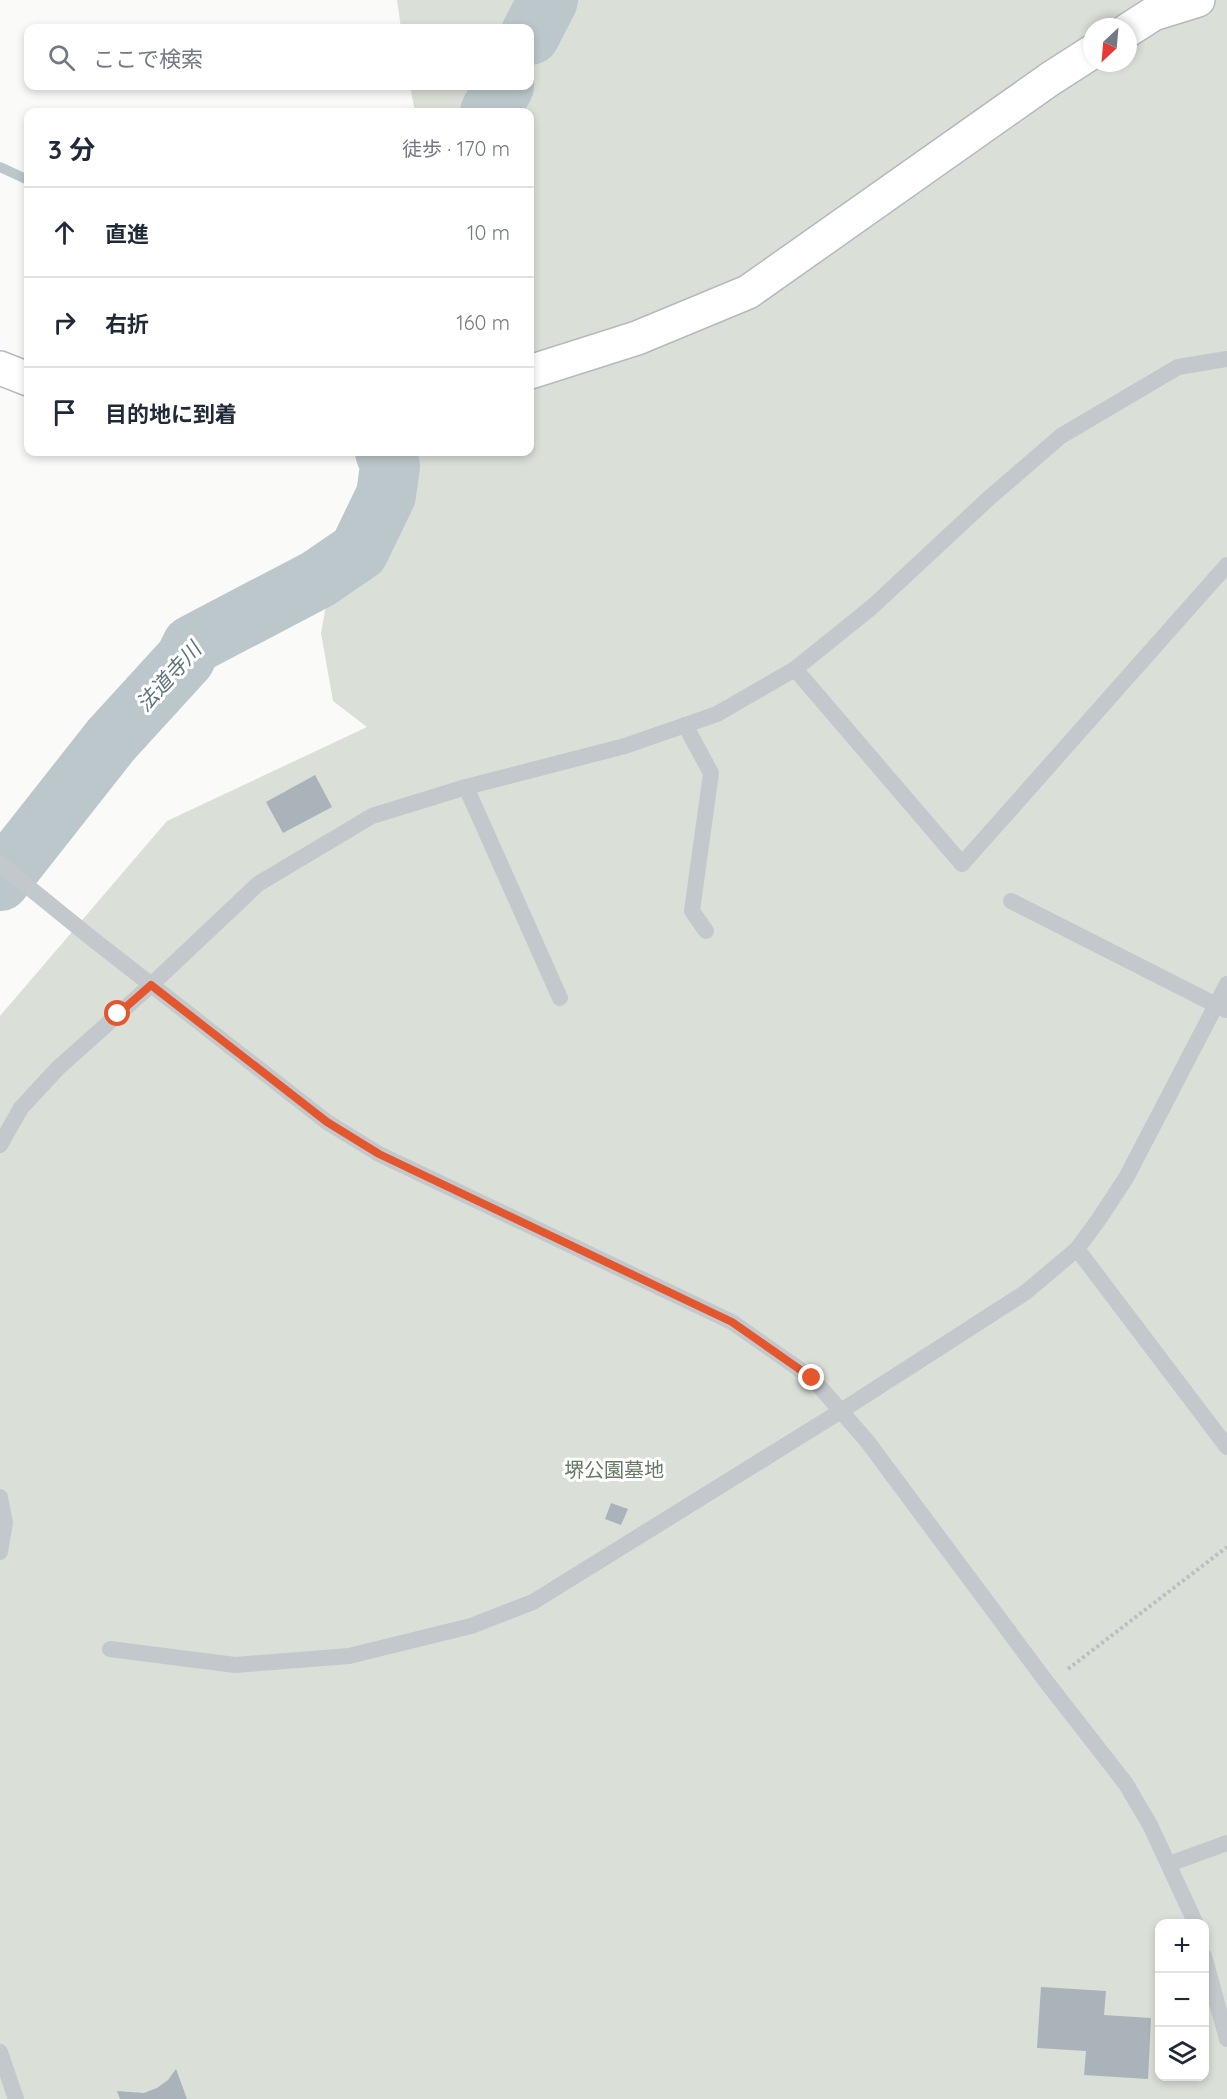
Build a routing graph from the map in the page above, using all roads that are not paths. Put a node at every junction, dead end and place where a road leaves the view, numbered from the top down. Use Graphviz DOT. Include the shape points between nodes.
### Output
graph roads {
  1 [pos="1198,0"];
  2 [pos="1137,24"];
  3 [pos="1083,58"];
  4 [pos="1227,359"];
  5 [pos="0,368"];
  6 [pos="534,371"];
  7 [pos="24,377"];
  8 [pos="1227,565"];
  9 [pos="795,669"];
  10 [pos="685,725"];
  11 [pos="466,787"];
  12 [pos="0,864"];
  13 [pos="1011,901"];
  14 [pos="706,931"];
  15 [pos="1227,984"];
  16 [pos="151,985"];
  17 [pos="560,998"];
  18 [pos="1222,1007"];
  19 [pos="0,1145"];
  20 [pos="1077,1249"];
  21 [pos="841,1411"];
  22 [pos="1227,1447"];
  23 [pos="0,1497"];
  24 [pos="0,1552"];
  25 [pos="110,1649"];
  26 [pos="1227,1843"];
  27 [pos="1169,1864"];
  28 [pos="1194,1919"];
  29 [pos="1209,1973"];
  30 [pos="1227,2039"];
  31 [pos="0,2052"];
  32 [pos="16,2099"];
  1 -- 2 [label="street" via="1154,14"];
  3 -- 6 [label="street" via="748,292 637,338"];
  4 -- 9 [label="lane" via="1178,366 1061,436 872,606"];
  5 -- 7 [label="street"];
  8 -- 9 [label="lane" via="962,864"];
  9 -- 10 [label="lane" via="717,714"];
  10 -- 11 [label="lane" via="625,746"];
  10 -- 14 [label="lane" via="711,773 692,910"];
  11 -- 16 [label="lane" via="372,816 258,884"];
  11 -- 17 [label="lane"];
  12 -- 16 [label="lane"];
  13 -- 18 [label="lane"];
  15 -- 18 [label="lane"];
  16 -- 19 [label="lane" via="58,1068 21,1108"];
  16 -- 21 [label="lane" via="327,1122 370,1149 732,1322 812,1378"];
  18 -- 20 [label="lane" via="1126,1178"];
  20 -- 21 [label="lane" via="1026,1292"];
  20 -- 22 [label="lane"];
  21 -- 25 [label="lane" via="533,1602 471,1626 349,1656 235,1665"];
  21 -- 27 [label="lane" via="1126,1784"];
  23 -- 24 [label="lane" via="5,1523"];
  26 -- 27 [label="lane"];
  27 -- 28 [label="lane"];
  29 -- 30 [label="lane"];
  31 -- 32 [label="lane"];
}
